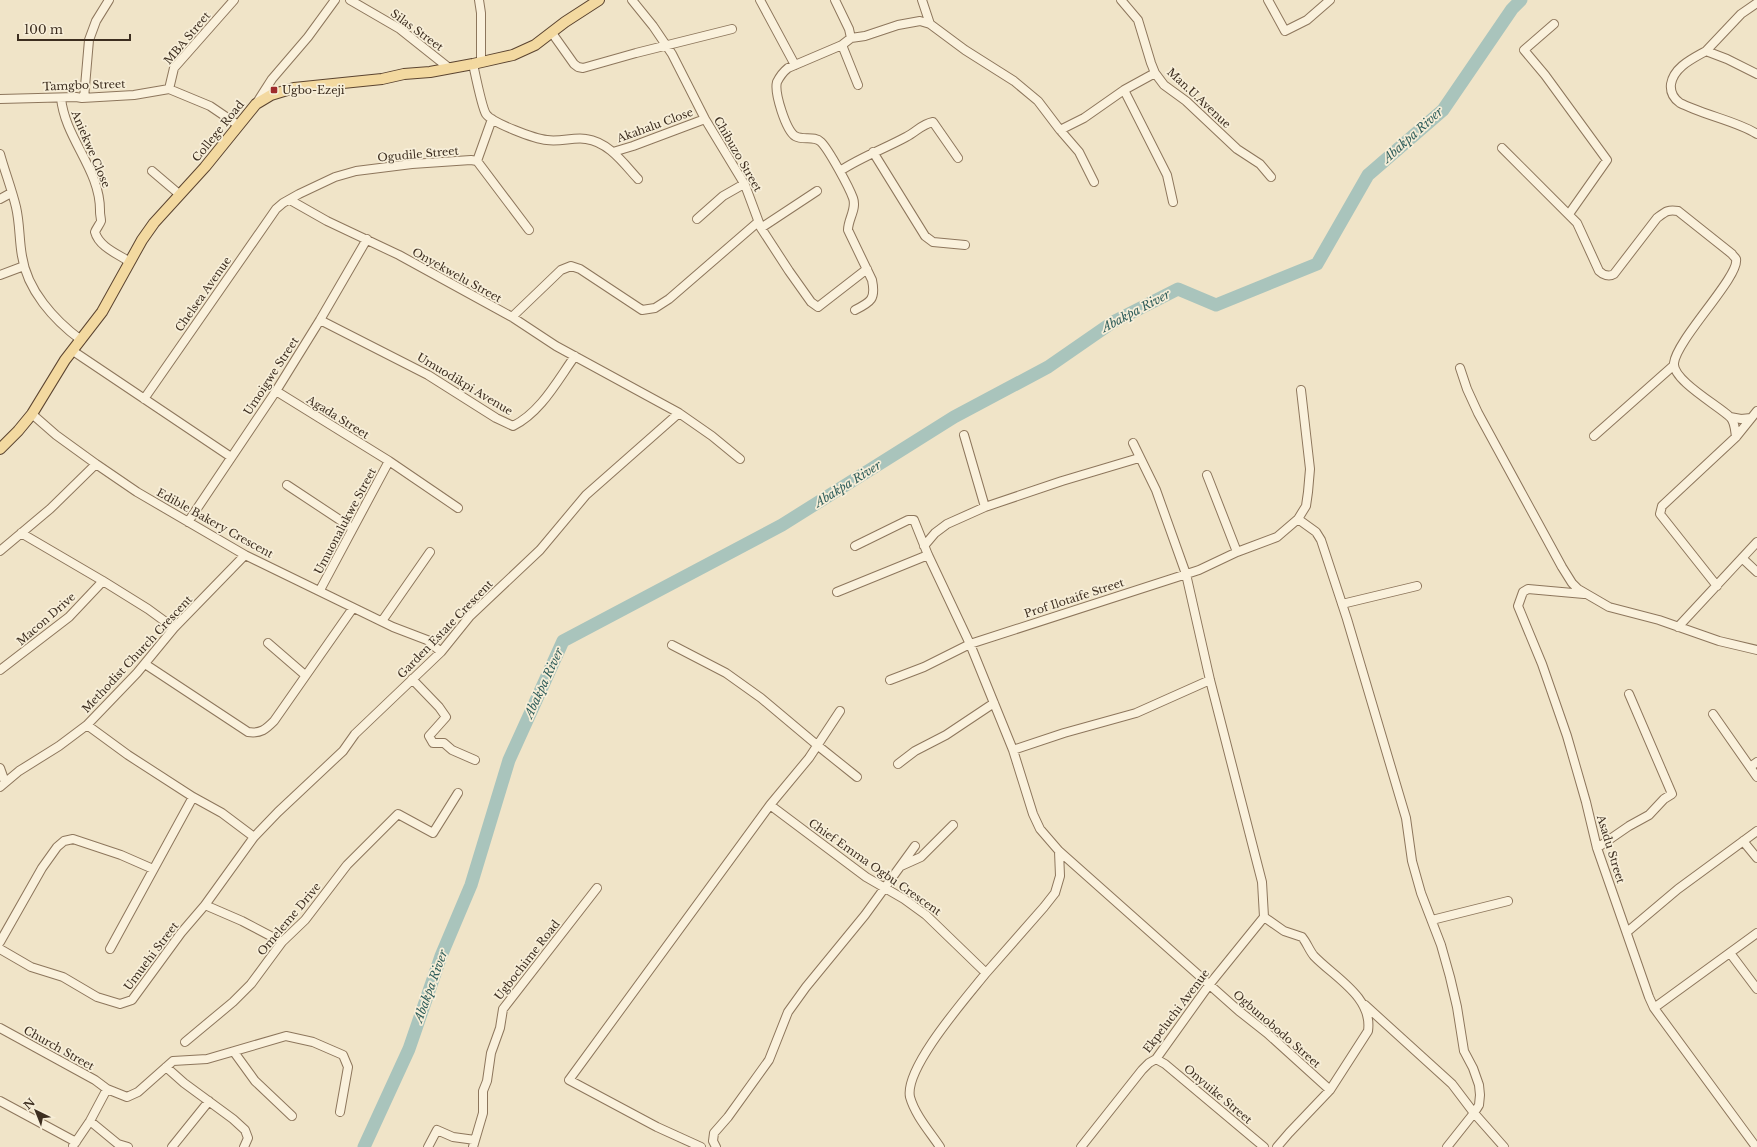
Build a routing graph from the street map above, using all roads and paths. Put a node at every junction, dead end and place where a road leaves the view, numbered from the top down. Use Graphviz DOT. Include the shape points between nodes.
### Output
graph roads {
  1 [pos="109,0"];
  2 [pos="234,0"];
  3 [pos="335,0"];
  4 [pos="350,0"];
  5 [pos="480,0"];
  6 [pos="597,0"];
  7 [pos="632,0"];
  8 [pos="760,0"];
  9 [pos="835,0"];
  10 [pos="922,0"];
  11 [pos="1121,0"];
  12 [pos="1268,0"];
  13 [pos="1330,0"];
  14 [pos="1757,3"];
  15 [pos="930,24"];
  16 [pos="1554,24"];
  17 [pos="732,29"];
  18 [pos="552,33"];
  19 [pos="851,38"];
  20 [pos="667,45"];
  21 [pos="842,45"];
  22 [pos="1706,51"];
  23 [pos="477,63"];
  24 [pos="795,65"];
  25 [pos="449,68"];
  26 [pos="1155,73"];
  27 [pos="1757,74"];
  28 [pos="858,85"];
  29 [pos="169,89"];
  30 [pos="1124,90"];
  31 [pos="0,98"];
  32 [pos="61,98"];
  33 [pos="84,98"];
  34 [pos="256,104"];
  35 [pos="492,119"];
  36 [pos="705,119"];
  37 [pos="238,125"];
  38 [pos="1060,130"];
  39 [pos="1757,134"];
  40 [pos="1502,148"];
  41 [pos="613,152"];
  42 [pos="873,152"];
  43 [pos="0,154"];
  44 [pos="958,158"];
  45 [pos="477,161"];
  46 [pos="152,171"];
  47 [pos="840,171"];
  48 [pos="1271,176"];
  49 [pos="638,179"];
  50 [pos="1094,182"];
  51 [pos="744,184"];
  52 [pos="817,191"];
  53 [pos="11,193"];
  54 [pos="180,194"];
  55 [pos="0,199"];
  56 [pos="286,202"];
  57 [pos="1173,202"];
  58 [pos="1569,214"];
  59 [pos="697,219"];
  60 [pos="760,225"];
  61 [pos="529,230"];
  62 [pos="367,239"];
  63 [pos="965,245"];
  64 [pos="130,262"];
  65 [pos="24,266"];
  66 [pos="867,269"];
  67 [pos="0,275"];
  68 [pos="855,310"];
  69 [pos="512,317"];
  70 [pos="320,320"];
  71 [pos="81,340"];
  72 [pos="73,351"];
  73 [pos="575,356"];
  74 [pos="1673,366"];
  75 [pos="1460,368"];
  76 [pos="1301,390"];
  77 [pos="276,391"];
  78 [pos="144,399"];
  79 [pos="679,413"];
  80 [pos="32,414"];
  81 [pos="1754,415"];
  82 [pos="1730,418"];
  83 [pos="964,435"];
  84 [pos="1594,436"];
  85 [pos="1736,437"];
  86 [pos="1133,443"];
  87 [pos="0,449"];
  88 [pos="231,457"];
  89 [pos="1139,458"];
  90 [pos="740,459"];
  91 [pos="389,461"];
  92 [pos="96,464"];
  93 [pos="1207,475"];
  94 [pos="287,485"];
  95 [pos="985,507"];
  96 [pos="458,508"];
  97 [pos="1298,519"];
  98 [pos="188,522"];
  99 [pos="352,528"];
  100 [pos="21,533"];
  101 [pos="1757,542"];
  102 [pos="855,546"];
  103 [pos="924,546"];
  104 [pos="0,550"];
  105 [pos="430,552"];
  106 [pos="1237,552"];
  107 [pos="245,555"];
  108 [pos="928,555"];
  109 [pos="1742,558"];
  110 [pos="1757,572"];
  111 [pos="1186,574"];
  112 [pos="103,581"];
  113 [pos="1418,586"];
  114 [pos="1717,586"];
  115 [pos="320,590"];
  116 [pos="837,592"];
  117 [pos="1584,594"];
  118 [pos="1342,604"];
  119 [pos="354,608"];
  120 [pos="382,621"];
  121 [pos="1678,627"];
  122 [pos="174,628"];
  123 [pos="268,643"];
  124 [pos="970,644"];
  125 [pos="672,645"];
  126 [pos="1757,650"];
  127 [pos="441,652"];
  128 [pos="145,664"];
  129 [pos="0,670"];
  130 [pos="306,675"];
  131 [pos="412,679"];
  132 [pos="890,680"];
  133 [pos="1210,680"];
  134 [pos="1629,694"];
  135 [pos="994,703"];
  136 [pos="840,711"];
  137 [pos="1713,714"];
  138 [pos="87,725"];
  139 [pos="817,745"];
  140 [pos="1013,750"];
  141 [pos="475,760"];
  142 [pos="898,764"];
  143 [pos="1754,765"];
  144 [pos="0,768"];
  145 [pos="858,777"];
  146 [pos="1757,777"];
  147 [pos="3,784"];
  148 [pos="458,793"];
  149 [pos="193,797"];
  150 [pos="770,805"];
  151 [pos="953,825"];
  152 [pos="1757,830"];
  153 [pos="254,837"];
  154 [pos="1743,841"];
  155 [pos="915,846"];
  156 [pos="1597,848"];
  157 [pos="1059,851"];
  158 [pos="1757,858"];
  159 [pos="900,867"];
  160 [pos="154,869"];
  161 [pos="597,888"];
  162 [pos="884,889"];
  163 [pos="1508,901"];
  164 [pos="205,905"];
  165 [pos="1264,917"];
  166 [pos="1432,920"];
  167 [pos="1627,932"];
  168 [pos="1757,933"];
  169 [pos="0,942"];
  170 [pos="282,942"];
  171 [pos="0,949"];
  172 [pos="110,949"];
  173 [pos="1730,953"];
  174 [pos="986,973"];
  175 [pos="1209,985"];
  176 [pos="1757,989"];
  177 [pos="1364,1004"];
  178 [pos="1654,1008"];
  179 [pos="0,1028"];
  180 [pos="185,1042"];
  181 [pos="234,1052"];
  182 [pos="1156,1059"];
  183 [pos="166,1067"];
  184 [pos="106,1089"];
  185 [pos="1330,1090"];
  186 [pos="0,1101"];
  187 [pos="209,1101"];
  188 [pos="340,1112"];
  189 [pos="1474,1113"];
  190 [pos="292,1116"];
  191 [pos="90,1121"];
  192 [pos="474,1144"];
  193 [pos="74,1145"];
  194 [pos="128,1147"];
  195 [pos="172,1147"];
  196 [pos="244,1147"];
  197 [pos="428,1147"];
  198 [pos="701,1147"];
  199 [pos="716,1147"];
  200 [pos="940,1147"];
  201 [pos="1081,1147"];
  202 [pos="1264,1147"];
  203 [pos="1277,1147"];
  204 [pos="1447,1147"];
  205 [pos="1504,1147"];
  206 [pos="1756,1147"];
  1 -- 33 [label="street" via="96,21 89,40"];
  2 -- 29 [label="street, MBA Street" via="174,68"];
  3 -- 34 [label="street" via="308,37 272,78"];
  4 -- 25 [label="street, Silas Street" via="400,29"];
  5 -- 23 [label="street"];
  6 -- 18 [label="main road, College Road"];
  7 -- 20 [label="street, Chibuzo Street"];
  8 -- 24 [label="street"];
  9 -- 19 [label="street"];
  10 -- 15 [label="street"];
  11 -- 26 [label="street, Man.U.Avenue" via="1138,20"];
  12 -- 13 [label="street" via="1285,31 1307,20"];
  14 -- 22 [label="street" via="1741,14"];
  15 -- 19 [label="street" via="920,21"];
  15 -- 38 [label="street" via="1014,81 1038,101"];
  16 -- 58 [label="street" via="1524,50 1607,160"];
  17 -- 20 [label="street"];
  18 -- 20 [label="street" via="578,68"];
  18 -- 23 [label="main road, College Road" via="525,50"];
  19 -- 21 [label="street"];
  20 -- 36 [label="street, Chibuzo Street"];
  21 -- 24 [label="street"];
  21 -- 28 [label="street"];
  22 -- 27 [label="street"];
  22 -- 39 [label="street" via="1691,59 1672,78 1673,95 1680,102"];
  23 -- 25 [label="main road, College Road"];
  23 -- 35 [label="street" via="485,114"];
  24 -- 47 [label="street" via="782,73 777,84 778,96 789,128 801,139 815,138 821,142"];
  25 -- 34 [label="main road, College Road" via="363,82 294,88 271,95"];
  26 -- 30 [label="street"];
  26 -- 48 [label="street, Man.U.Avenue" via="1164,85 1186,101"];
  29 -- 33 [label="street, Tamgbo Street" via="134,95"];
  29 -- 37 [label="street" via="210,106"];
  30 -- 38 [label="street" via="1084,118"];
  30 -- 57 [label="street" via="1167,175"];
  31 -- 32 [label="street, Tamgbo Street"];
  32 -- 33 [label="street, Tamgbo Street"];
  32 -- 64 [label="street, Aniekwe Close" via="67,122 99,194 101,221 95,232 97,238"];
  34 -- 37 [label="main road, College Road"];
  35 -- 41 [label="street" via="535,138 586,139"];
  35 -- 45 [label="street"];
  36 -- 41 [label="street, Akahalu Close"];
  36 -- 51 [label="street, Chibuzo Street"];
  37 -- 54 [label="main road, College Road"];
  38 -- 50 [label="street" via="1079,152"];
  40 -- 58 [label="street"];
  41 -- 49 [label="street"];
  42 -- 44 [label="street" via="933,122"];
  42 -- 47 [label="street"];
  42 -- 63 [label="street" via="925,236 933,242"];
  43 -- 53 [label="street"];
  45 -- 56 [label="street, Ogudile Street" via="412,164 356,171 335,177"];
  45 -- 61 [label="street"];
  46 -- 54 [label="street"];
  47 -- 66 [label="street" via="853,198 854,206 848,230"];
  51 -- 59 [label="street" via="723,196"];
  51 -- 60 [label="street, Chibuzo Street"];
  52 -- 60 [label="street"];
  53 -- 55 [label="street"];
  53 -- 65 [label="street" via="18,217"];
  54 -- 64 [label="main road, College Road" via="150,228"];
  56 -- 62 [label="street, Onyekwelu Street"];
  56 -- 78 [label="street, Chelsea Avenue" via="269,219"];
  58 -- 74 [label="street" via="1577,223 1598,271 1602,274 1614,274 1657,218 1671,210 1678,211 1736,259 1725,284 1688,335"];
  60 -- 66 [label="street, Chibuzo Street" via="789,271 812,302 818,306"];
  60 -- 69 [label="street" via="669,299 654,308 642,310 580,269 571,266 562,270"];
  62 -- 69 [label="street, Onyekwelu Street"];
  62 -- 70 [label="street, Umoigwe Street"];
  64 -- 71 [label="main road, College Road" via="102,312"];
  65 -- 67 [label="street"];
  65 -- 71 [label="street" via="41,300 69,331"];
  66 -- 68 [label="street" via="874,295 870,302"];
  69 -- 73 [label="street, Onyekwelu Street"];
  70 -- 73 [label="street, Umuodikpi Avenue" via="428,375 513,426 526,419 549,393"];
  70 -- 77 [label="street, Umoigwe Street"];
  71 -- 72 [label="main road, College Road"];
  72 -- 78 [label="street"];
  72 -- 80 [label="main road, College Road"];
  73 -- 79 [label="street, Onyekwelu Street"];
  74 -- 82 [label="street" via="1702,398"];
  74 -- 84 [label="street"];
  75 -- 117 [label="street" via="1478,414 1562,567 1572,583"];
  76 -- 97 [label="street" via="1310,469 1306,506"];
  77 -- 88 [label="street, Umoigwe Street"];
  77 -- 91 [label="street, Agada Street"];
  78 -- 88 [label="street"];
  79 -- 90 [label="street, Onyekwelu Street"];
  79 -- 127 [label="street, Garden Estate Crescent" via="586,495 540,550 470,616"];
  80 -- 87 [label="main road, College Road"];
  80 -- 92 [label="street, Edible Bakery Crescent"];
  81 -- 82 [label="street" via="1741,419"];
  81 -- 85 [label="street"];
  82 -- 85 [label="street" via="1735,426"];
  83 -- 95 [label="street"];
  85 -- 114 [label="street" via="1662,506 1660,514"];
  86 -- 89 [label="street"];
  88 -- 98 [label="street, Umoigwe Street"];
  89 -- 95 [label="street"];
  89 -- 111 [label="street" via="1156,490"];
  91 -- 96 [label="street, Agada Street"];
  91 -- 99 [label="street, Umuonalukwe Street"];
  92 -- 98 [label="street, Edible Bakery Crescent"];
  92 -- 100 [label="street"];
  93 -- 106 [label="street"];
  94 -- 99 [label="street"];
  95 -- 103 [label="street" via="947,524"];
  97 -- 106 [label="street, Prof Ilotaife Street" via="1277,537"];
  97 -- 118 [label="street" via="1316,532 1321,540"];
  98 -- 107 [label="street, Edible Bakery Crescent"];
  99 -- 115 [label="street, Umuonalukwe Street"];
  100 -- 104 [label="street"];
  100 -- 112 [label="street"];
  101 -- 109 [label="street"];
  102 -- 103 [label="street, Ogbunobodo Street" via="912,519"];
  103 -- 108 [label="street, Ogbunobodo Street"];
  105 -- 120 [label="street"];
  106 -- 111 [label="street, Prof Ilotaife Street"];
  107 -- 115 [label="street, Edible Bakery Crescent"];
  107 -- 122 [label="street, Methodist Church Crescent"];
  108 -- 116 [label="street"];
  108 -- 124 [label="street, Ogbunobodo Street"];
  109 -- 110 [label="street"];
  109 -- 114 [label="street"];
  111 -- 124 [label="street, Prof Ilotaife Street"];
  111 -- 133 [label="street"];
  112 -- 122 [label="street" via="148,608"];
  112 -- 129 [label="street, Macon Drive" via="69,617"];
  113 -- 118 [label="street"];
  114 -- 121 [label="street"];
  115 -- 119 [label="street, Edible Bakery Crescent"];
  117 -- 121 [label="street" via="1609,607"];
  117 -- 156 [label="street, Asadu Street" via="1528,589 1522,592 1518,606 1542,664 1567,736"];
  118 -- 166 [label="street" via="1406,818 1420,893"];
  119 -- 120 [label="street, Edible Bakery Crescent"];
  119 -- 130 [label="street"];
  120 -- 127 [label="street, Edible Bakery Crescent" via="427,640"];
  121 -- 126 [label="street"];
  122 -- 128 [label="street, Methodist Church Crescent"];
  123 -- 130 [label="street"];
  124 -- 132 [label="street, Prof Ilotaife Street" via="924,667"];
  124 -- 135 [label="street, Ogbunobodo Street"];
  125 -- 139 [label="street" via="726,673 761,698"];
  127 -- 131 [label="street, Garden Estate Crescent"];
  128 -- 130 [label="street" via="248,732 256,733 265,730 274,721"];
  128 -- 138 [label="street, Methodist Church Crescent"];
  131 -- 141 [label="street" via="446,717 429,736 430,740 444,743 452,750"];
  131 -- 153 [label="street, Garden Estate Crescent" via="355,734 343,752"];
  133 -- 140 [label="street" via="1136,713"];
  133 -- 165 [label="street" via="1262,882"];
  134 -- 156 [label="street" via="1672,794 1649,815"];
  135 -- 140 [label="street, Ogbunobodo Street"];
  135 -- 142 [label="street"];
  136 -- 139 [label="street"];
  137 -- 143 [label="street"];
  138 -- 147 [label="street, Methodist Church Crescent"];
  138 -- 149 [label="street"];
  139 -- 145 [label="street"];
  139 -- 150 [label="street" via="795,777"];
  140 -- 157 [label="street, Ogbunobodo Street" via="1040,829"];
  143 -- 146 [label="street"];
  144 -- 147 [label="street"];
  148 -- 170 [label="street, Omeleme Drive" via="433,833 398,814 347,865 305,920"];
  149 -- 153 [label="street" via="222,813"];
  149 -- 160 [label="street"];
  150 -- 162 [label="street, Chief Emma Ogbu Crescent"];
  150 -- 198 [label="street" via="569,1080 657,1127"];
  151 -- 159 [label="street" via="921,857"];
  152 -- 154 [label="street"];
  153 -- 164 [label="street, Garden Estate Crescent"];
  154 -- 158 [label="street"];
  154 -- 167 [label="street" via="1678,889"];
  155 -- 159 [label="street"];
  156 -- 167 [label="street, Asadu Street"];
  157 -- 174 [label="street" via="1060,876 1055,893"];
  157 -- 175 [label="street, Ogbunobodo Street"];
  159 -- 162 [label="street"];
  160 -- 169 [label="street" via="73,839 64,841 42,868"];
  160 -- 172 [label="street"];
  161 -- 192 [label="street, Ugbochime Road" via="503,1009 500,1028 491,1053 483,1091 483,1113"];
  162 -- 174 [label="street, Chief Emma Ogbu Crescent" via="926,915"];
  162 -- 199 [label="street" via="788,1012 769,1060 714,1133"];
  163 -- 166 [label="street"];
  164 -- 170 [label="street"];
  164 -- 171 [label="street, Umuehi Street" via="181,933 138,994 126,1004 97,997 63,977 31,967"];
  165 -- 175 [label="street, Ekpeluchi Avenue"];
  165 -- 177 [label="street" via="1284,931 1302,937 1314,955"];
  166 -- 189 [label="street" via="1450,976 1464,1051 1479,1085 1479,1105"];
  167 -- 178 [label="street, Asadu Street"];
  168 -- 173 [label="street"];
  170 -- 180 [label="street, Omeleme Drive" via="251,984"];
  173 -- 176 [label="street"];
  173 -- 178 [label="street"];
  174 -- 200 [label="street" via="933,1041 917,1066 910,1084 914,1108"];
  175 -- 182 [label="street, Ekpeluchi Avenue"];
  175 -- 185 [label="street, Ogbunobodo Street"];
  177 -- 185 [label="street" via="1370,1021 1368,1031"];
  177 -- 189 [label="street" via="1452,1084"];
  178 -- 206 [label="street, Asadu Street"];
  179 -- 184 [label="street, Church Street" via="95,1080"];
  181 -- 183 [label="street" via="201,1060 176,1060"];
  181 -- 188 [label="street" via="286,1036 313,1042 343,1055 348,1067"];
  181 -- 190 [label="street" via="255,1081"];
  182 -- 201 [label="street, Ekpeluchi Avenue" via="1142,1070"];
  182 -- 202 [label="street, Onyuike Street"];
  183 -- 184 [label="street, Church Street" via="132,1096 123,1096"];
  183 -- 187 [label="street"];
  184 -- 191 [label="street"];
  185 -- 203 [label="street"];
  186 -- 193 [label="street"];
  187 -- 195 [label="street"];
  187 -- 196 [label="street" via="245,1130 248,1138"];
  189 -- 204 [label="street"];
  189 -- 205 [label="street"];
  191 -- 193 [label="street"];
  191 -- 194 [label="street" via="118,1144"];
  192 -- 197 [label="street" via="437,1130"];
}
